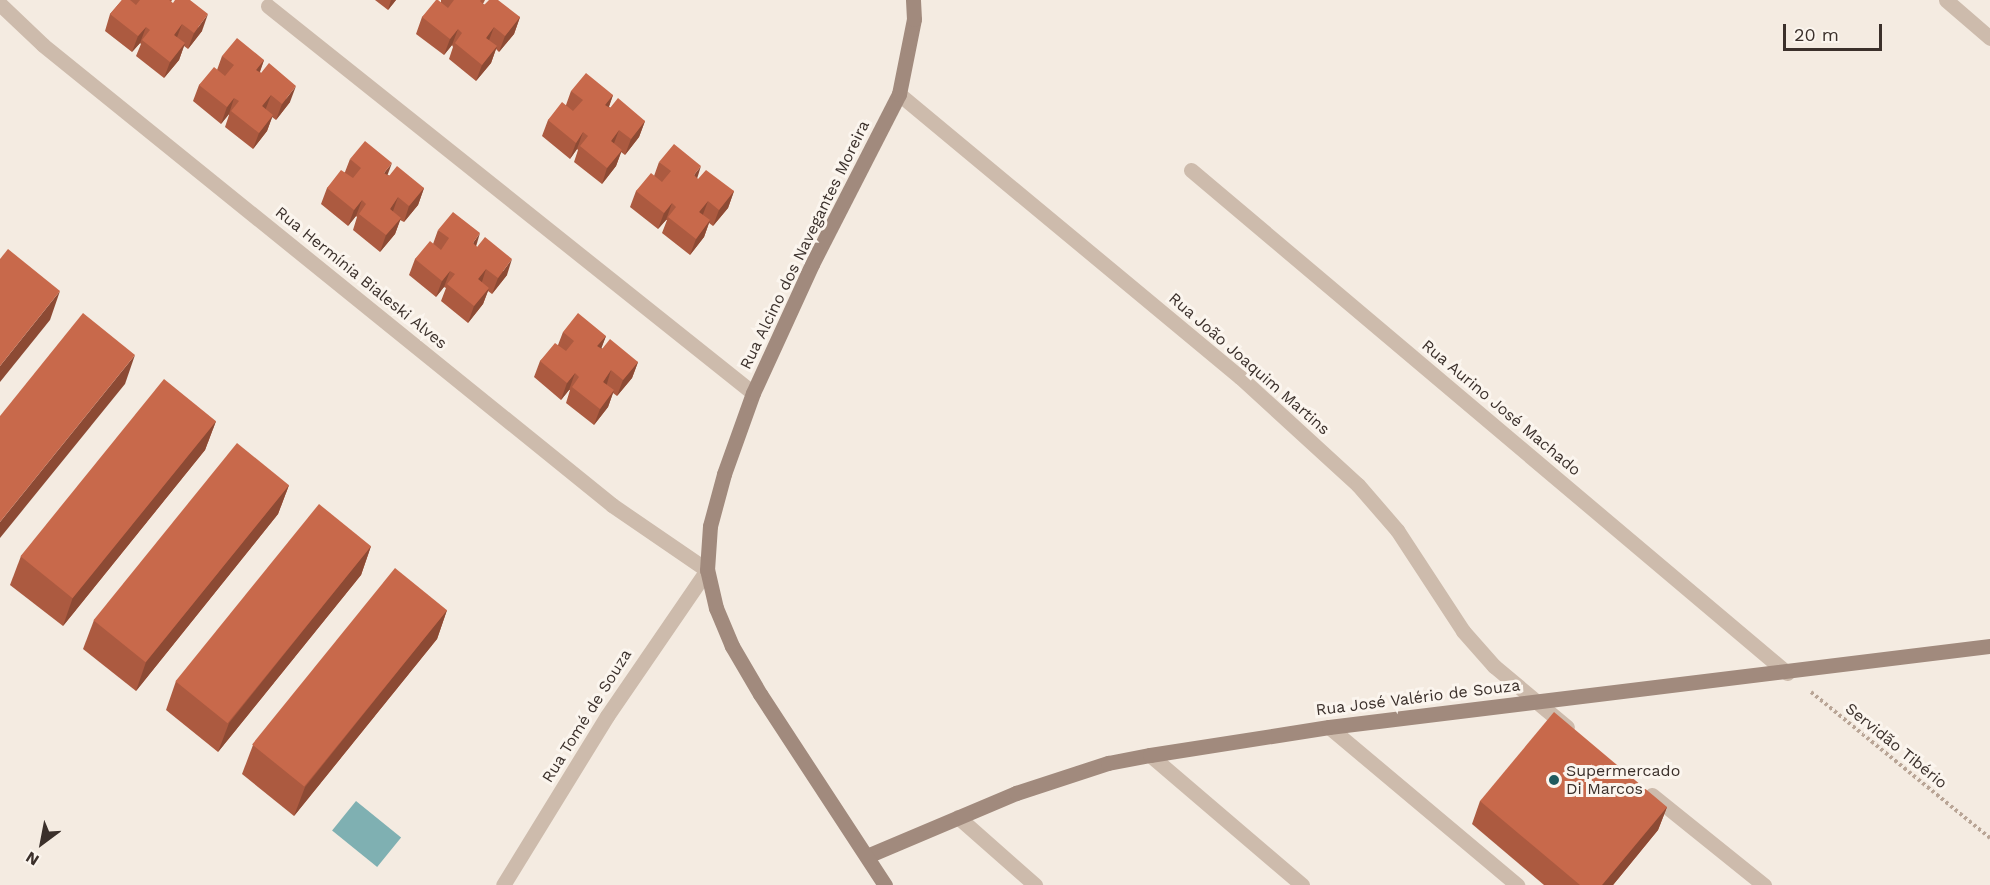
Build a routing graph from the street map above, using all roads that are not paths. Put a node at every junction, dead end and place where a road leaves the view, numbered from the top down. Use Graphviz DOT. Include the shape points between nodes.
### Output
graph roads {
  1 [pos="913,0"];
  2 [pos="1946,0"];
  3 [pos="0,4"];
  4 [pos="268,6"];
  5 [pos="1990,38"];
  6 [pos="899,94"];
  7 [pos="1191,170"];
  8 [pos="753,393"];
  9 [pos="707,570"];
  10 [pos="1990,646"];
  11 [pos="1787,673"];
  12 [pos="1535,701"];
  13 [pos="1329,728"];
  14 [pos="1581,738"];
  15 [pos="1150,755"];
  16 [pos="1636,782"];
  17 [pos="958,818"];
  18 [pos="867,856"];
  19 [pos="503,885"];
  20 [pos="885,885"];
  21 [pos="1035,885"];
  22 [pos="1302,885"];
  23 [pos="1517,885"];
  24 [pos="1764,885"];
  1 -- 6 [label="main road, Rua Alcino dos Navegantes Moreira" via="914,19"];
  2 -- 5 [label="street"];
  3 -- 9 [label="street, Rua Hermínia Bialeski Alves" via="53,53 612,505"];
  4 -- 8 [label="street"];
  6 -- 8 [label="main road, Rua Alcino dos Navegantes Moreira" via="807,274"];
  6 -- 12 [label="street, Rua João Joaquim Martins" via="1240,377 1358,485 1397,530 1463,631 1494,666"];
  7 -- 11 [label="street, Rua Aurino José Machado"];
  8 -- 9 [label="main road, Rua Alcino dos Navegantes Moreira" via="710,526"];
  9 -- 18 [label="main road, Rua Alcino dos Navegantes Moreira" via="716,608 732,646"];
  9 -- 19 [label="street, Rua Tomé de Souza" via="607,716"];
  10 -- 11 [label="main road, Rua José Valério de Souza"];
  11 -- 12 [label="main road, Rua José Valério de Souza"];
  12 -- 13 [label="main road, Rua José Valério de Souza"];
  12 -- 14 [label="street, Rua João Joaquim Martins"];
  13 -- 15 [label="main road, Rua José Valério de Souza"];
  13 -- 23 [label="street"];
  15 -- 17 [label="main road, Rua José Valério de Souza" via="1066,775"];
  15 -- 22 [label="street"];
  16 -- 24 [label="street"];
  17 -- 18 [label="main road, Rua José Valério de Souza"];
  17 -- 21 [label="street"];
  18 -- 20 [label="main road, Rua Alcino dos Navegantes Moreira"];
}
